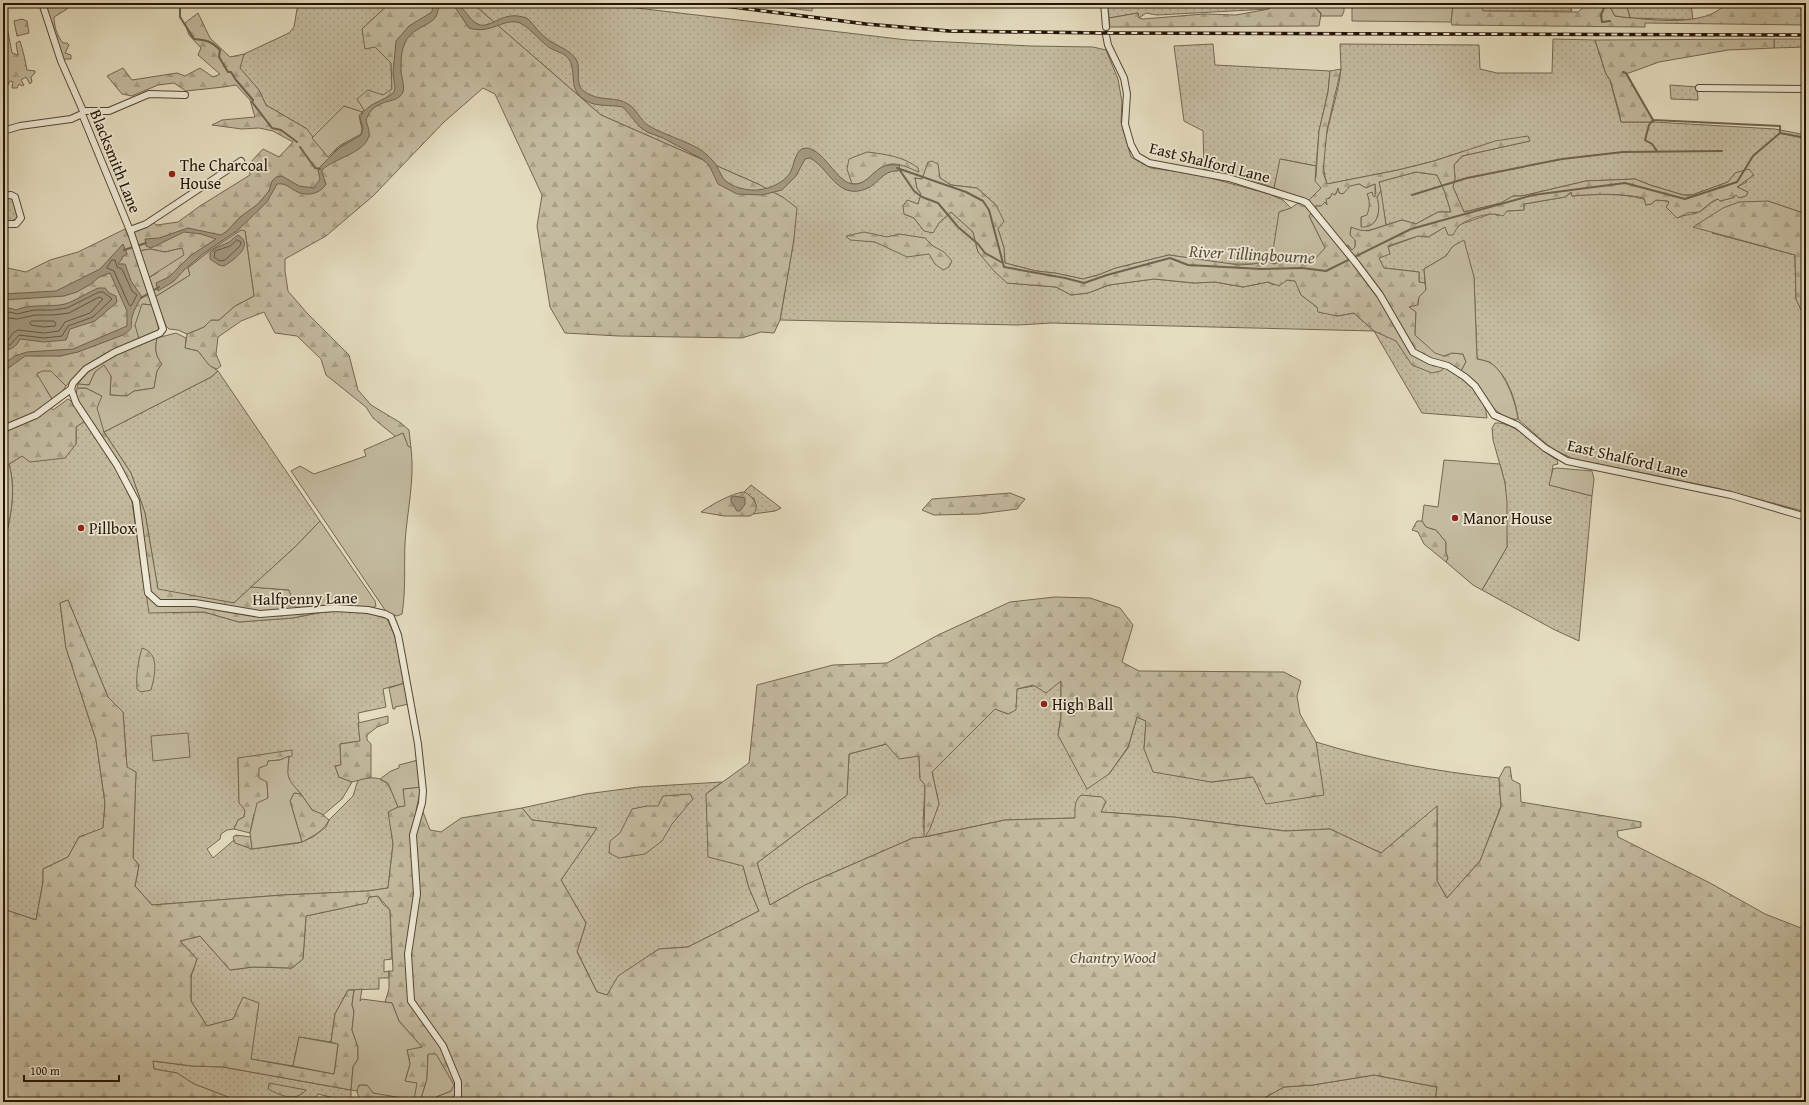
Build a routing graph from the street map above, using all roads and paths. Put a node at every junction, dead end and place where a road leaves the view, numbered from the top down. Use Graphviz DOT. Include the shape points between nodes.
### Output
graph roads {
  1 [pos="42,3"];
  2 [pos="1104,3"];
  3 [pos="1106,27"];
  4 [pos="1106,35"];
  5 [pos="1699,88"];
  6 [pos="1806,89"];
  7 [pos="185,95"];
  8 [pos="82,112"];
  9 [pos="3,131"];
  10 [pos="241,161"];
  11 [pos="3,196"];
  12 [pos="3,224"];
  13 [pos="130,230"];
  14 [pos="71,390"];
  15 [pos="3,429"];
  16 [pos="1806,517"];
  17 [pos="453,1102"];
  1 -- 8 [label="street, Blacksmith Lane" via="61,61"];
  2 -- 3 [label="street"];
  4 -- 16 [label="street, East Shalford Lane" via="1124,78 1125,124 1137,156 1149,163 1229,178 1303,200 1356,262 1380,295 1412,352 1448,366 1465,377 1475,386 1494,415 1517,425 1567,461 1731,495"];
  5 -- 6 [label="street"];
  7 -- 8 [label="street" via="150,94 108,111"];
  8 -- 9 [label="street" via="72,119 20,126"];
  8 -- 13 [label="street, Blacksmith Lane"];
  10 -- 13 [label="street" via="146,224"];
  11 -- 12 [label="street" via="15,197 21,218 16,224"];
  13 -- 14 [label="street, Blacksmith Lane" via="163,329 160,333 115,352 86,368 73,383"];
  14 -- 15 [label="street" via="36,415"];
  14 -- 17 [label="street, Halfpenny Lane" via="76,403 117,465 136,500 148,593 159,603 195,603 260,614 335,608 362,610 391,617 398,634 418,744 423,791 412,835 417,894 408,954 411,1001 443,1046 458,1082 458,1097"];
}
